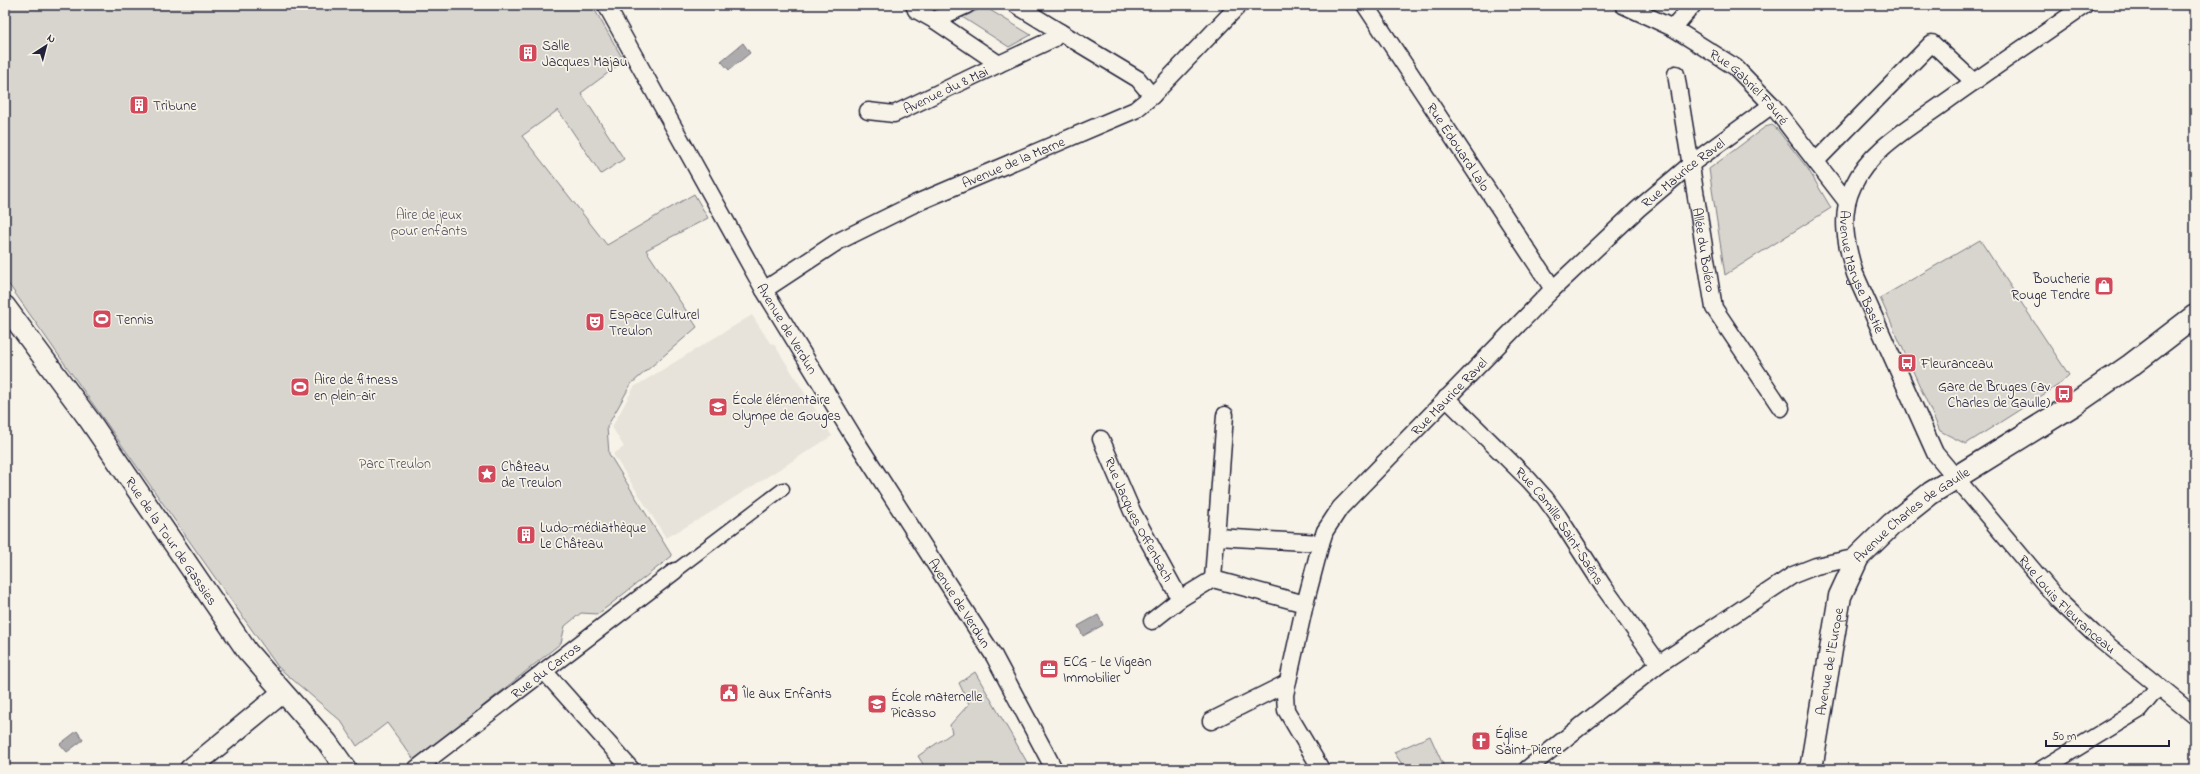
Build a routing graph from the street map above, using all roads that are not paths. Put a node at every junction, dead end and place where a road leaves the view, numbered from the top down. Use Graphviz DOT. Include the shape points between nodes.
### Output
graph roads {
  1 [pos="606,5"];
  2 [pos="914,5"];
  3 [pos="966,5"];
  4 [pos="1016,5"];
  5 [pos="1239,5"];
  6 [pos="1365,5"];
  7 [pos="1623,5"];
  8 [pos="1693,5"];
  9 [pos="2085,5"];
  10 [pos="934,20"];
  11 [pos="1673,28"];
  12 [pos="1060,32"];
  13 [pos="999,64"];
  14 [pos="1676,74"];
  15 [pos="1974,82"];
  16 [pos="1152,96"];
  17 [pos="1772,105"];
  18 [pos="868,111"];
  19 [pos="1816,161"];
  20 [pos="1690,164"];
  21 [pos="1847,202"];
  22 [pos="1553,289"];
  23 [pos="764,290"];
  24 [pos="5,306"];
  25 [pos="2195,316"];
  26 [pos="1446,398"];
  27 [pos="1781,408"];
  28 [pos="1225,415"];
  29 [pos="1101,439"];
  30 [pos="1955,477"];
  31 [pos="783,489"];
  32 [pos="1217,537"];
  33 [pos="1321,543"];
  34 [pos="1858,557"];
  35 [pos="675,571"];
  36 [pos="1213,579"];
  37 [pos="1180,599"];
  38 [pos="1305,604"];
  39 [pos="1152,621"];
  40 [pos="1659,664"];
  41 [pos="544,671"];
  42 [pos="1287,683"];
  43 [pos="2158,686"];
  44 [pos="282,692"];
  45 [pos="2195,716"];
  46 [pos="1211,721"];
  47 [pos="190,769"];
  48 [pos="346,769"];
  49 [pos="416,769"];
  50 [pos="631,769"];
  51 [pos="1054,769"];
  52 [pos="1321,769"];
  53 [pos="1527,769"];
  54 [pos="1811,769"];
  55 [pos="2042,769"];
  1 -- 23 [label="street, Avenue de Verdun"];
  2 -- 10 [label="street" via="916,10"];
  3 -- 10 [label="street"];
  4 -- 12 [label="street"];
  5 -- 16 [label="street, Avenue de la Marne"];
  6 -- 22 [label="street, Rue Édouard Lalo"];
  7 -- 11 [label="street, Rue Gabriel Fauré"];
  8 -- 11 [label="street"];
  9 -- 15 [label="street, Avenue Maryse Bastié"];
  10 -- 13 [label="street"];
  11 -- 17 [label="street, Rue Gabriel Fauré" via="1735,67"];
  12 -- 13 [label="street, Avenue du 8 Mai" via="1053,39"];
  12 -- 16 [label="street" via="1138,79"];
  13 -- 18 [label="street, Avenue du 8 Mai" via="894,114"];
  14 -- 20 [label="street, Allée du Boléro"];
  15 -- 19 [label="street" via="1932,43"];
  15 -- 21 [label="street, Avenue Maryse Bastié" via="1879,152 1861,172"];
  16 -- 23 [label="street, Avenue de la Marne" via="1135,110 914,204 837,242"];
  17 -- 19 [label="street, Rue Gabriel Fauré"];
  17 -- 20 [label="street, Rue Maurice Ravel"];
  19 -- 21 [label="street, Rue Gabriel Fauré"];
  20 -- 22 [label="street, Rue Maurice Ravel"];
  20 -- 27 [label="street, Allée du Boléro" via="1714,308"];
  21 -- 30 [label="street, Avenue Maryse Bastié" via="1844,226 1846,247 1855,274 1935,452"];
  22 -- 26 [label="street, Rue Maurice Ravel"];
  23 -- 51 [label="street, Avenue de Verdun" via="853,436 994,656"];
  24 -- 44 [label="street, Rue de la Tour de Gassies" via="90,421 247,650"];
  25 -- 30 [label="main road, Avenue Charles de Gaulle" via="2073,405"];
  26 -- 33 [label="street, Rue Maurice Ravel" via="1340,508 1325,531"];
  26 -- 40 [label="street, Rue Camille Saint-Saëns" via="1544,498 1602,586"];
  28 -- 32 [label="street"];
  29 -- 37 [label="street, Rue Jacques Offenbach" via="1132,511"];
  30 -- 34 [label="main road, Avenue Charles de Gaulle" via="1892,524"];
  30 -- 43 [label="street, Rue Louis Fleuranceau" via="2058,600 2093,633"];
  31 -- 35 [label="street"];
  32 -- 33 [label="street"];
  32 -- 36 [label="street"];
  33 -- 38 [label="street, Rue Maurice Ravel"];
  34 -- 40 [label="street, Avenue Charles de Gaulle" via="1801,570"];
  34 -- 54 [label="main road, Avenue de l'Europe" via="1840,596"];
  35 -- 41 [label="street, Rue du Carros"];
  36 -- 37 [label="street, Rue Jacques Offenbach"];
  36 -- 38 [label="street"];
  37 -- 39 [label="street, Rue Jacques Offenbach"];
  38 -- 42 [label="street, Rue Maurice Ravel"];
  40 -- 53 [label="street, Avenue Charles de Gaulle"];
  41 -- 49 [label="street, Rue du Carros"];
  41 -- 50 [label="street"];
  42 -- 46 [label="street"];
  42 -- 52 [label="street, Rue Maurice Ravel" via="1286,710"];
  43 -- 45 [label="street, Rue Louis Fleuranceau"];
  43 -- 55 [label="street" via="2139,710"];
  44 -- 47 [label="street"];
  44 -- 48 [label="street, Rue de la Tour de Gassies" via="328,742"];
}
